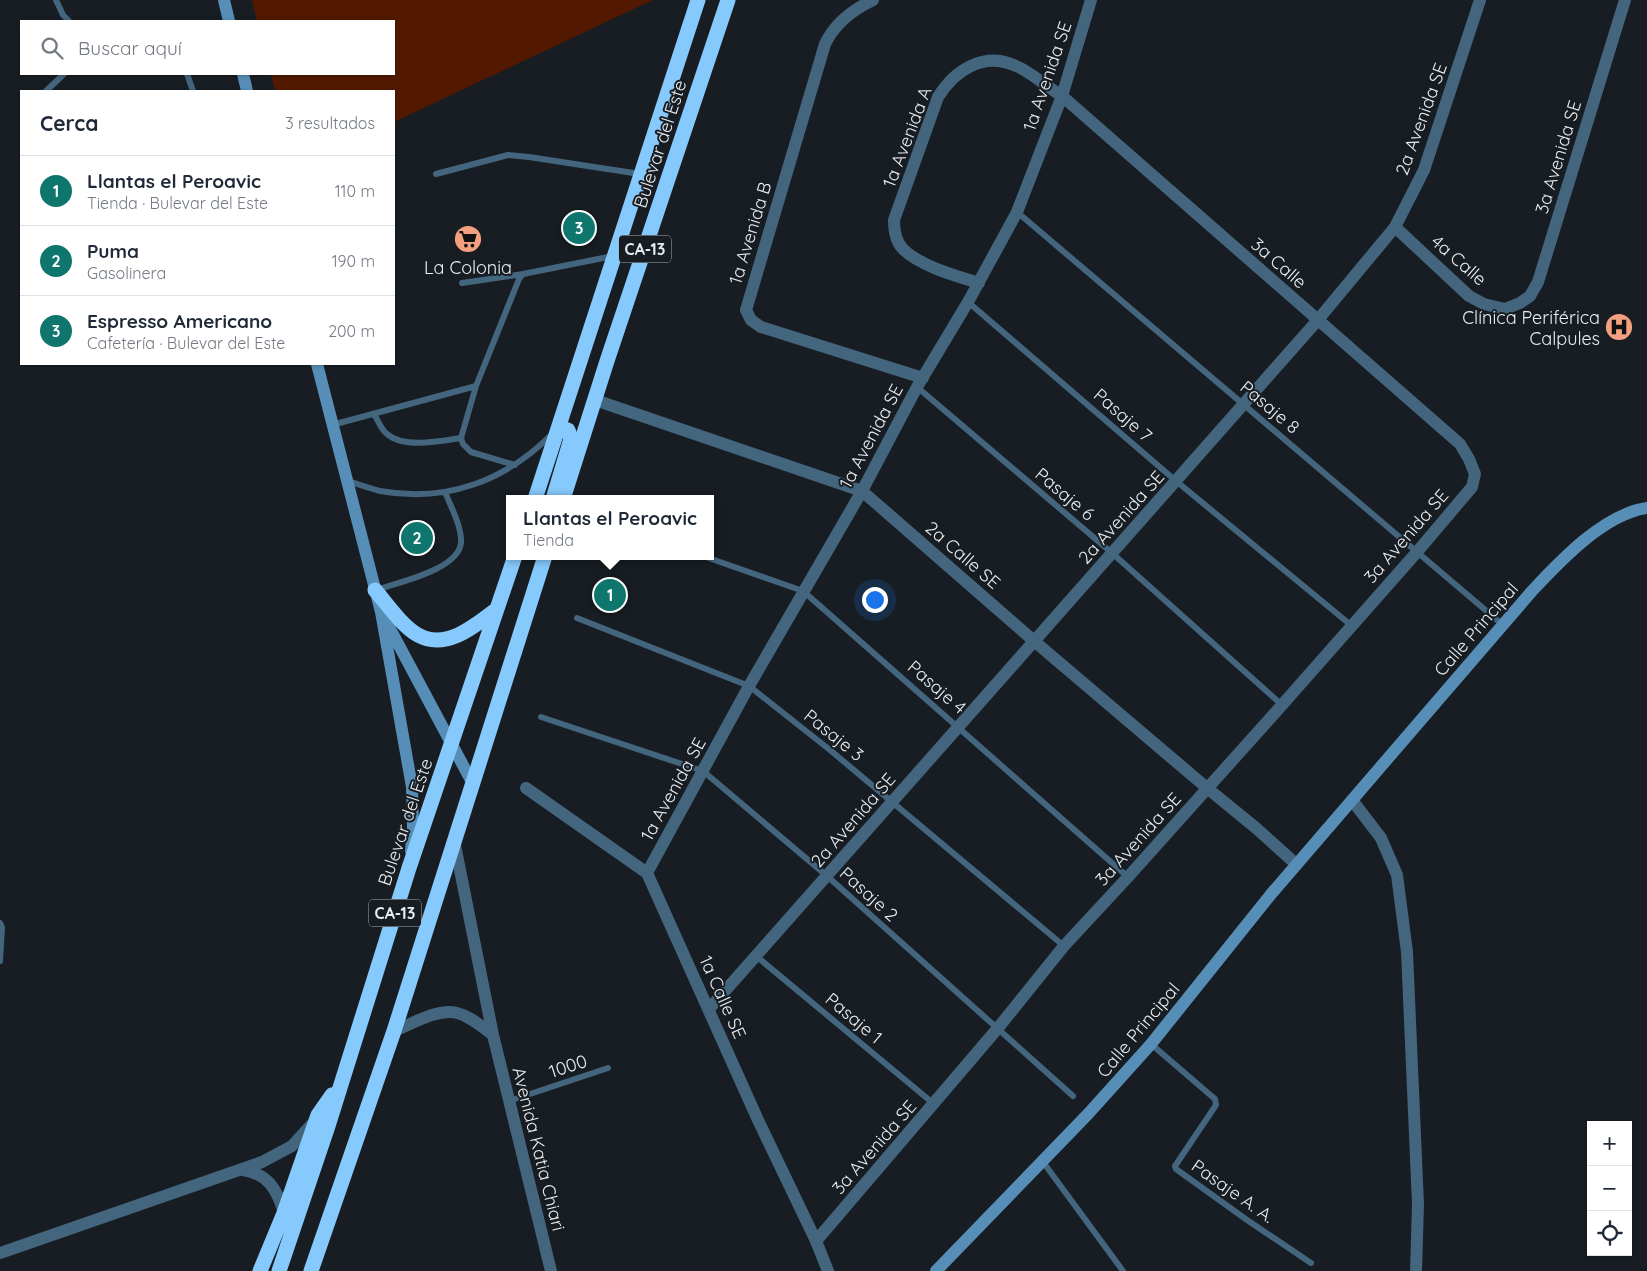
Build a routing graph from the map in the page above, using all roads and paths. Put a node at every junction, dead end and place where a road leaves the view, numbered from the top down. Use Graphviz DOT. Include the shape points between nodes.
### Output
graph roads {
  1 [pos="56,0"];
  2 [pos="224,0"];
  3 [pos="698,0"];
  4 [pos="728,0"];
  5 [pos="873,0"];
  6 [pos="1091,0"];
  7 [pos="1480,0"];
  8 [pos="1625,0"];
  9 [pos="67,20"];
  10 [pos="229,20"];
  11 [pos="63,75"];
  12 [pos="187,75"];
  13 [pos="243,75"];
  14 [pos="47,90"];
  15 [pos="193,90"];
  16 [pos="247,90"];
  17 [pos="1062,96"];
  18 [pos="436,174"];
  19 [pos="641,174"];
  20 [pos="1017,212"];
  21 [pos="1395,226"];
  22 [pos="615,256"];
  23 [pos="523,274"];
  24 [pos="462,283"];
  25 [pos="978,283"];
  26 [pos="968,302"];
  27 [pos="1505,309"];
  28 [pos="1317,321"];
  29 [pos="317,365"];
  30 [pos="920,383"];
  31 [pos="476,386"];
  32 [pos="594,400"];
  33 [pos="1243,404"];
  34 [pos="374,414"];
  35 [pos="332,425"];
  36 [pos="559,427"];
  37 [pos="461,438"];
  38 [pos="1469,459"];
  39 [pos="516,465"];
  40 [pos="347,481"];
  41 [pos="1176,481"];
  42 [pos="862,491"];
  43 [pos="445,492"];
  44 [pos="536,495"];
  45 [pos="554,495"];
  46 [pos="564,495"];
  47 [pos="1647,508"];
  48 [pos="1417,552"];
  49 [pos="1112,553"];
  50 [pos="514,560"];
  51 [pos="534,560"];
  52 [pos="544,560"];
  53 [pos="714,560"];
  54 [pos="375,590"];
  55 [pos="803,591"];
  56 [pos="498,609"];
  57 [pos="380,612"];
  58 [pos="526,616"];
  59 [pos="577,618"];
  60 [pos="1503,624"];
  61 [pos="1352,626"];
  62 [pos="1034,641"];
  63 [pos="749,686"];
  64 [pos="1282,706"];
  65 [pos="541,717"];
  66 [pos="958,726"];
  67 [pos="451,744"];
  68 [pos="703,771"];
  69 [pos="473,784"];
  70 [pos="526,788"];
  71 [pos="1207,788"];
  72 [pos="1352,800"];
  73 [pos="892,802"];
  74 [pos="454,840"];
  75 [pos="1296,864"];
  76 [pos="409,868"];
  77 [pos="647,873"];
  78 [pos="827,876"];
  79 [pos="1128,878"];
  80 [pos="0,923"];
  81 [pos="1064,946"];
  82 [pos="756,956"];
  83 [pos="0,961"];
  84 [pos="709,1009"];
  85 [pos="998,1028"];
  86 [pos="394,1031"];
  87 [pos="493,1035"];
  88 [pos="1152,1044"];
  89 [pos="608,1068"];
  90 [pos="343,1077"];
  91 [pos="1073,1096"];
  92 [pos="509,1101"];
  93 [pos="934,1104"];
  94 [pos="318,1116"];
  95 [pos="363,1120"];
  96 [pos="1043,1162"];
  97 [pos="243,1170"];
  98 [pos="284,1213"];
  99 [pos="816,1241"];
  100 [pos="0,1253"];
  101 [pos="1311,1263"];
  102 [pos="260,1271"];
  103 [pos="278,1271"];
  104 [pos="311,1271"];
  105 [pos="320,1271"];
  106 [pos="551,1271"];
  107 [pos="828,1271"];
  108 [pos="936,1271"];
  109 [pos="1123,1271"];
  110 [pos="1416,1271"];
  1 -- 9 [label="lane"];
  2 -- 10 [label="street"];
  3 -- 19 [label="highway, Bulevar del Este / CA-13"];
  4 -- 32 [label="highway, Bulevar del Este / CA-13"];
  5 -- 30 [label="street, 1a Avenida B" via="840,22 825,44 746,310 760,327"];
  6 -- 17 [label="street, 1a Avenida SE"];
  7 -- 21 [label="street, 2a Avenida SE" via="1424,170"];
  8 -- 27 [label="street, 3a Avenida SE" via="1538,282 1530,296"];
  11 -- 14 [label="lane"];
  12 -- 15 [label="lane"];
  13 -- 16 [label="street"];
  17 -- 20 [label="street, 1a Avenida SE"];
  17 -- 25 [label="street, 1a Avenida A" via="1016,66 991,60 973,64 962,71 944,87 938,98 894,220 894,229 902,248 912,256"];
  17 -- 28 [label="street, 3a Calle"];
  18 -- 19 [label="lane" via="508,155"];
  19 -- 22 [label="highway, Bulevar del Este / CA-13"];
  20 -- 25 [label="street, 1a Avenida SE"];
  20 -- 33 [label="lane, Pasaje 8"];
  21 -- 27 [label="street, 4a Calle" via="1469,296"];
  21 -- 28 [label="street, 2a Avenida SE"];
  22 -- 23 [label="lane"];
  22 -- 36 [label="highway, Bulevar del Este / CA-13"];
  23 -- 24 [label="lane"];
  23 -- 31 [label="lane" via="518,279"];
  25 -- 26 [label="street, 1a Avenida SE"];
  26 -- 30 [label="street, 1a Avenida SE"];
  26 -- 41 [label="lane, Pasaje 7"];
  28 -- 33 [label="street, 2a Avenida SE"];
  28 -- 38 [label="street, 3a Calle" via="1460,444"];
  29 -- 35 [label="street"];
  30 -- 42 [label="street, 1a Avenida SE"];
  30 -- 49 [label="lane, Pasaje 6"];
  31 -- 34 [label="lane"];
  31 -- 37 [label="lane"];
  32 -- 42 [label="street, 2a Calle SE"];
  32 -- 46 [label="highway, Bulevar del Este / CA-13"];
  33 -- 41 [label="street, 2a Avenida SE"];
  33 -- 48 [label="lane, Pasaje 8"];
  34 -- 35 [label="lane"];
  34 -- 37 [label="lane" via="385,434 394,439 429,443"];
  35 -- 40 [label="street"];
  36 -- 39 [label="lane" via="536,451"];
  36 -- 44 [label="highway, Bulevar del Este / CA-13"];
  36 -- 45 [label="highway" via="568,430 571,439"];
  37 -- 39 [label="lane" via="471,452"];
  38 -- 48 [label="street, 3a Avenida SE" via="1475,474 1472,486"];
  39 -- 43 [label="lane" via="478,484"];
  40 -- 43 [label="lane" via="404,493"];
  40 -- 54 [label="street"];
  41 -- 49 [label="street, 2a Avenida SE"];
  41 -- 61 [label="lane, Pasaje 7"];
  42 -- 55 [label="street, 1a Avenida SE"];
  42 -- 62 [label="street, 2a Calle SE"];
  43 -- 54 [label="lane" via="460,535 461,545 457,554 437,569"];
  47 -- 60 [label="street, Calle Principal" via="1637,509 1612,522 1564,557"];
  48 -- 60 [label="lane, Pasaje 8"];
  48 -- 61 [label="street, 3a Avenida SE"];
  49 -- 62 [label="street, 2a Avenida SE"];
  49 -- 64 [label="lane, Pasaje 6"];
  50 -- 56 [label="highway, Bulevar del Este / CA-13"];
  51 -- 58 [label="highway"];
  52 -- 58 [label="highway, CA-13"];
  53 -- 55 [label="lane, Pasaje 4"];
  54 -- 56 [label="highway" via="417,635 432,640 460,634"];
  54 -- 57 [label="street"];
  55 -- 63 [label="street, 1a Avenida SE"];
  55 -- 66 [label="lane, Pasaje 4"];
  56 -- 67 [label="highway, Bulevar del Este / CA-13"];
  57 -- 67 [label="street"];
  57 -- 76 [label="street" via="412,787"];
  58 -- 69 [label="highway, CA-13"];
  59 -- 63 [label="lane, Pasaje 3"];
  60 -- 72 [label="street, Calle Principal"];
  61 -- 64 [label="street, 3a Avenida SE"];
  62 -- 66 [label="street, 2a Avenida SE"];
  62 -- 71 [label="street, 2a Calle SE"];
  63 -- 68 [label="street, 1a Avenida SE"];
  63 -- 73 [label="lane, Pasaje 3"];
  64 -- 71 [label="street, 3a Avenida SE"];
  65 -- 68 [label="lane, Pasaje 2"];
  66 -- 73 [label="street, 2a Avenida SE"];
  66 -- 79 [label="lane, Pasaje 4"];
  67 -- 69 [label="street"];
  67 -- 76 [label="highway, Bulevar del Este / CA-13"];
  68 -- 77 [label="street, 1a Avenida SE"];
  68 -- 78 [label="lane, Pasaje 2"];
  69 -- 74 [label="highway, CA-13"];
  70 -- 77 [label="street"];
  71 -- 75 [label="street, 2a Calle SE"];
  71 -- 79 [label="street, 3a Avenida SE"];
  72 -- 75 [label="street, Calle Principal"];
  72 -- 110 [label="street" via="1382,838 1396,875 1407,952 1418,1204"];
  73 -- 78 [label="street, 2a Avenida SE"];
  73 -- 81 [label="lane, Pasaje 3"];
  74 -- 86 [label="highway, CA-13"];
  74 -- 87 [label="street, Avenida Katia Chiari"];
  75 -- 88 [label="street, Calle Principal"];
  76 -- 90 [label="highway, Bulevar del Este / CA-13"];
  77 -- 84 [label="street, 1a Calle SE"];
  78 -- 82 [label="street, 2a Avenida SE"];
  78 -- 85 [label="lane, Pasaje 2"];
  79 -- 81 [label="street, 3a Avenida SE"];
  80 -- 83 [label="lane"];
  81 -- 85 [label="street, 3a Avenida SE"];
  82 -- 84 [label="street, 2a Avenida SE"];
  82 -- 93 [label="lane, Pasaje 1"];
  84 -- 99 [label="street, 1a Calle SE"];
  85 -- 91 [label="lane, Pasaje 2"];
  85 -- 93 [label="street, 3a Avenida SE"];
  86 -- 87 [label="street" via="437,1013 456,1012"];
  86 -- 95 [label="highway, CA-13"];
  87 -- 92 [label="street, Avenida Katia Chiari"];
  88 -- 96 [label="street, Calle Principal"];
  88 -- 101 [label="lane, Pasaje A. A." via="1215,1099 1216,1105 1176,1169"];
  89 -- 92 [label="lane, 1000"];
  90 -- 94 [label="highway"];
  90 -- 103 [label="highway, Bulevar del Este / CA-13"];
  92 -- 106 [label="street, Avenida Katia Chiari"];
  93 -- 99 [label="street, 3a Avenida SE"];
  94 -- 97 [label="street" via="292,1146 274,1158"];
  94 -- 98 [label="highway"];
  95 -- 104 [label="highway, CA-13"];
  95 -- 105 [label="highway"];
  96 -- 108 [label="street, Calle Principal"];
  96 -- 109 [label="lane"];
  97 -- 98 [label="street" via="258,1173 267,1180"];
  97 -- 100 [label="street"];
  98 -- 102 [label="highway"];
  99 -- 107 [label="street, 1a Calle SE"];
}
